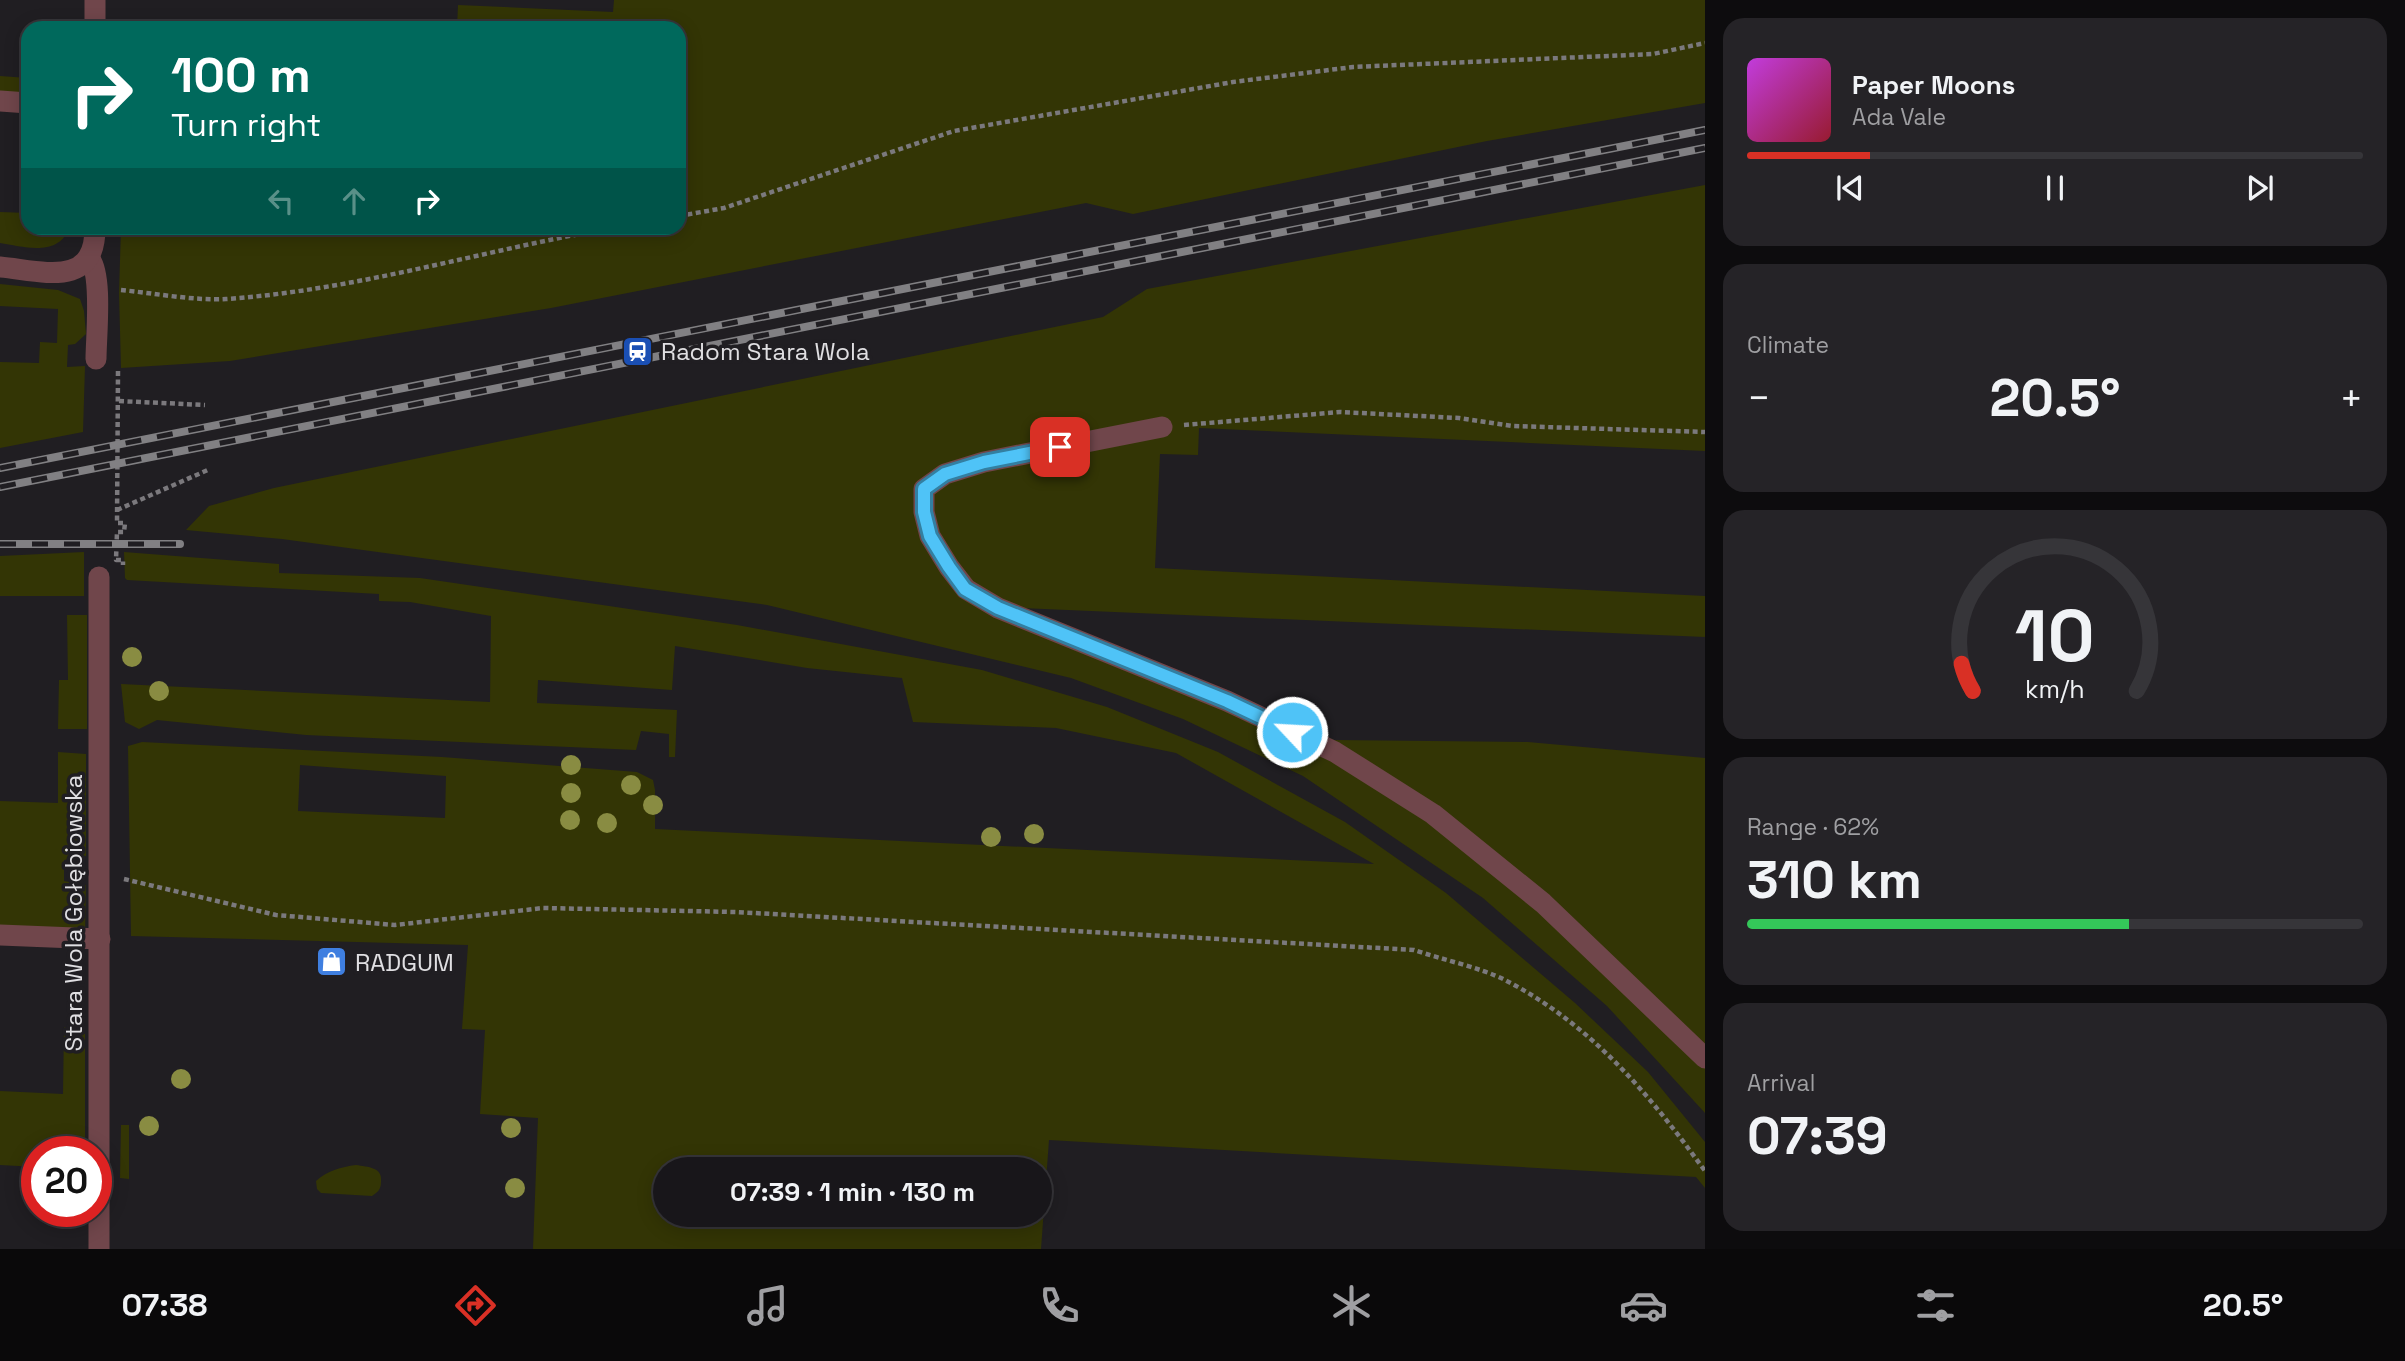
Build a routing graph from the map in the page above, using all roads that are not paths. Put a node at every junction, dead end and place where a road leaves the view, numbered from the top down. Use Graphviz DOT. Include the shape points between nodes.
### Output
graph roads {
  1 [pos="94,0"];
  2 [pos="95,21"];
  3 [pos="0,101"];
  4 [pos="21,102"];
  5 [pos="94,235"];
  6 [pos="89,258"];
  7 [pos="0,267"];
  8 [pos="96,359"];
  9 [pos="1163,427"];
  10 [pos="99,577"];
  11 [pos="0,934"];
  12 [pos="100,939"];
  13 [pos="1705,1058"];
  14 [pos="99,1249"];
  1 -- 2 [label="street"];
  3 -- 4 [label="street"];
  5 -- 6 [label="street"];
  6 -- 7 [label="street" via="61,273"];
  6 -- 8 [label="street" via="95,264 96,278"];
  9 -- 13 [label="street" via="984,462 945,474 924,489 930,536 965,589 998,608 1227,701 1335,752 1433,814 1543,903"];
  10 -- 12 [label="street, Stara Wola Gołębiowska"];
  11 -- 12 [label="street"];
  12 -- 14 [label="street, Stara Wola Gołębiowska"];
}
